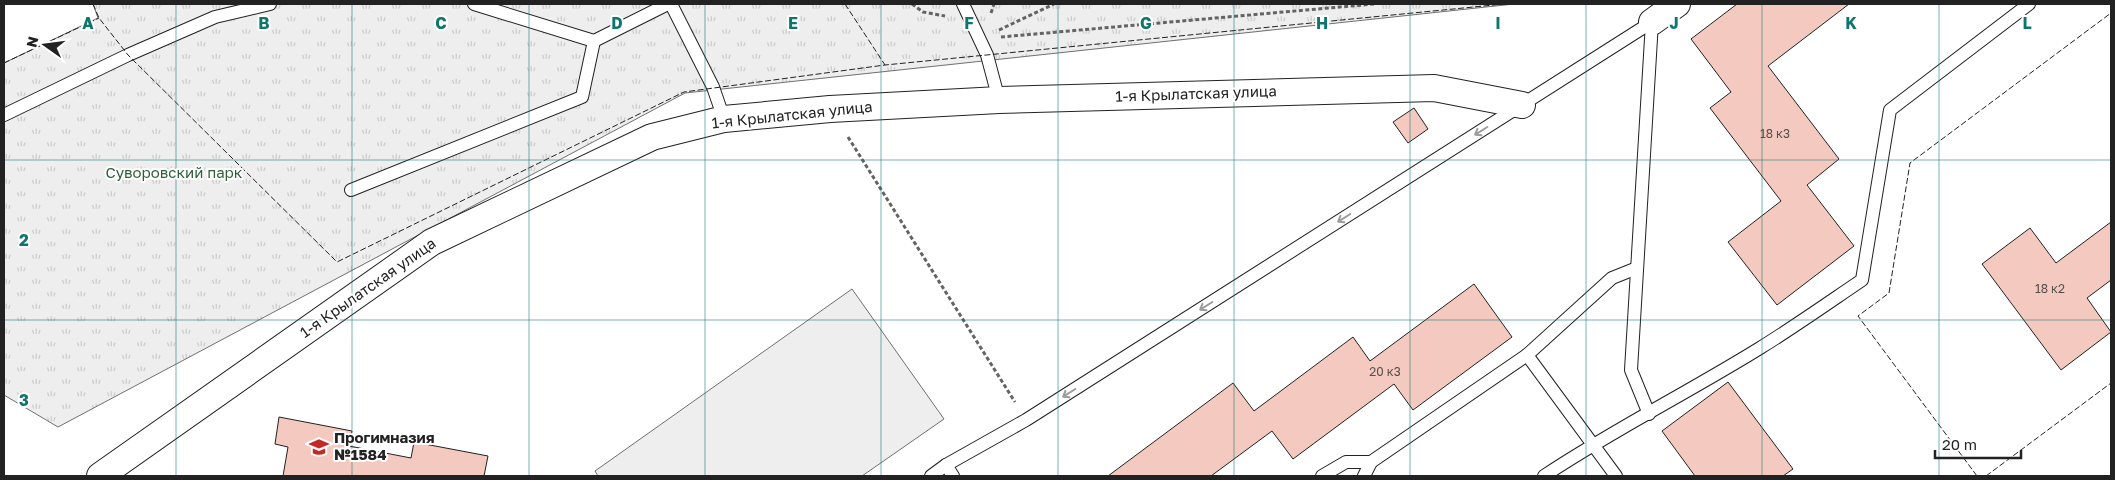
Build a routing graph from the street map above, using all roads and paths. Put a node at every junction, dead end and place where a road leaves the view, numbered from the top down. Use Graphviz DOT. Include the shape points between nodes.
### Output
graph roads {
  1 [pos="270,4"];
  2 [pos="474,4"];
  3 [pos="670,4"];
  4 [pos="912,4"];
  5 [pos="963,4"];
  6 [pos="1054,4"];
  7 [pos="1374,4"];
  8 [pos="1677,4"];
  9 [pos="2029,4"];
  10 [pos="970,20"];
  11 [pos="1652,22"];
  12 [pos="980,39"];
  13 [pos="594,42"];
  14 [pos="999,100"];
  15 [pos="1522,105"];
  16 [pos="830,109"];
  17 [pos="4,115"];
  18 [pos="724,119"];
  19 [pos="351,190"];
  20 [pos="1638,268"];
  21 [pos="1527,355"];
  22 [pos="1649,414"];
  23 [pos="1026,420"];
  24 [pos="1593,443"];
  25 [pos="1371,462"];
  26 [pos="949,471"];
  27 [pos="100,476"];
  28 [pos="931,476"];
  29 [pos="1322,476"];
  30 [pos="1364,476"];
  31 [pos="1544,476"];
  32 [pos="1616,476"];
  1 -- 17 [label="lane" via="215,17"];
  2 -- 13 [label="lane"];
  3 -- 13 [label="lane"];
  3 -- 18 [label="lane" via="713,87"];
  4 -- 10 [label="path" via="923,12"];
  5 -- 10 [label="lane"];
  6 -- 12 [label="path"];
  7 -- 12 [label="path"];
  8 -- 11 [label="street"];
  9 -- 22 [label="lane" via="1890,110 1862,280 1761,348"];
  10 -- 12 [label="lane"];
  11 -- 15 [label="lane"];
  11 -- 20 [label="lane"];
  12 -- 14 [label="lane"];
  13 -- 19 [label="lane" via="582,97"];
  14 -- 15 [label="street, 1-я Крылатская улица" via="1434,88"];
  14 -- 16 [label="street, 1-я Крылатская улица"];
  15 -- 23 [label="lane, one-way"];
  16 -- 18 [label="street, 1-я Крылатская улица"];
  16 -- 23 [label="path"];
  18 -- 27 [label="street, 1-я Крылатская улица" via="652,137 432,242"];
  20 -- 21 [label="lane" via="1612,278"];
  20 -- 22 [label="lane" via="1631,370"];
  21 -- 24 [label="lane"];
  21 -- 25 [label="lane"];
  22 -- 24 [label="lane"];
  23 -- 26 [label="lane"];
  24 -- 31 [label="lane"];
  24 -- 32 [label="lane"];
  25 -- 29 [label="lane" via="1346,462"];
  25 -- 30 [label="lane"];
  26 -- 28 [label="lane"];
}
